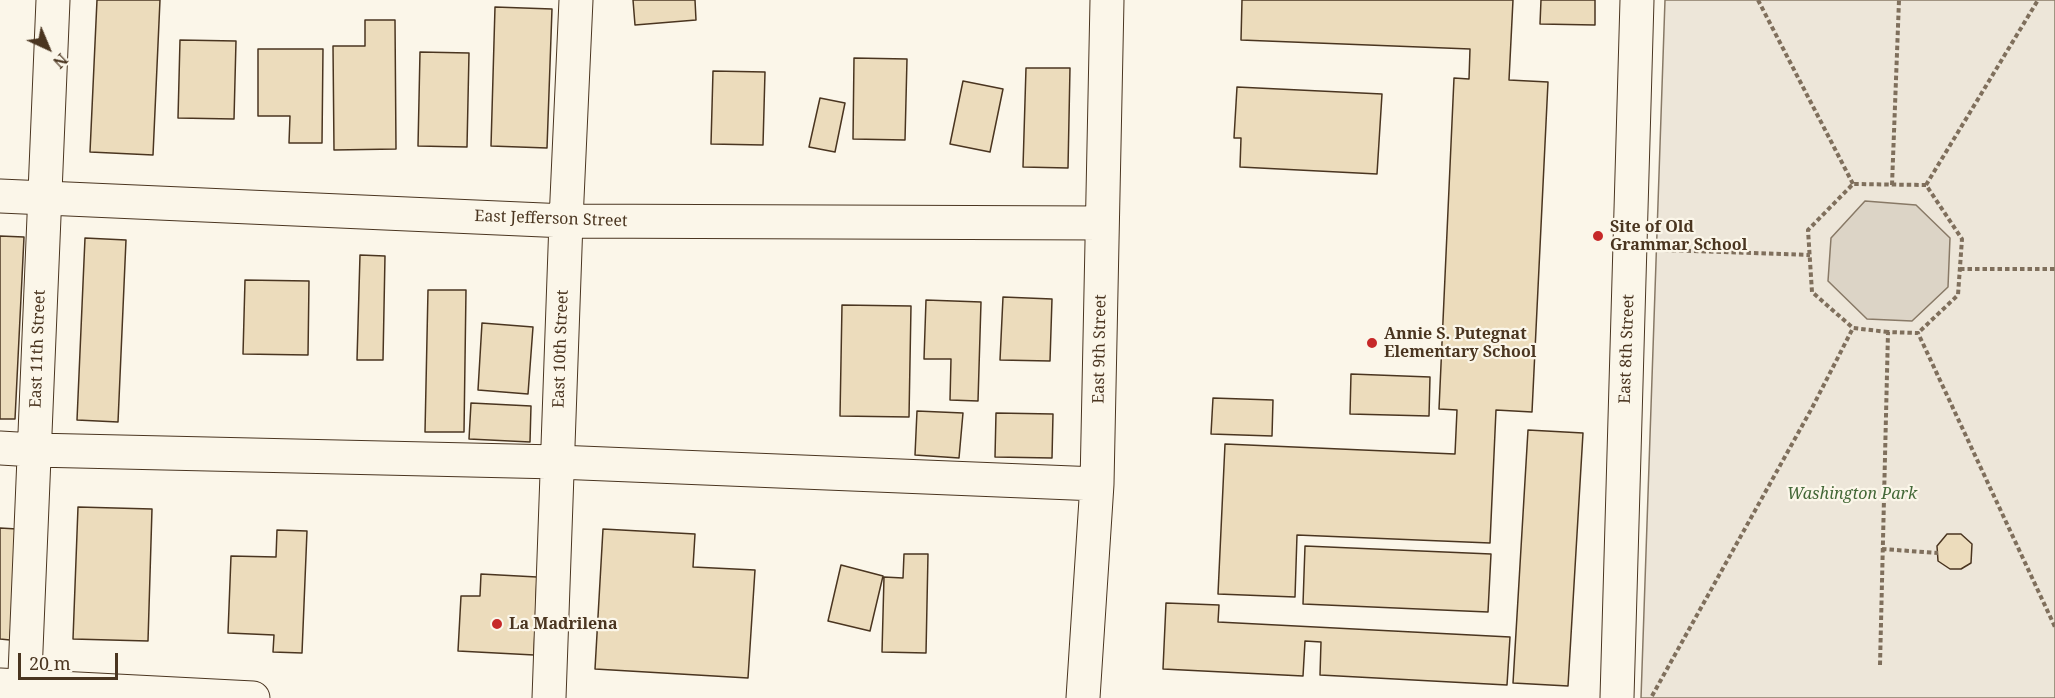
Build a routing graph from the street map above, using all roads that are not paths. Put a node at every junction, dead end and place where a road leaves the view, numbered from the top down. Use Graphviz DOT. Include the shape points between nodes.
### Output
graph roads {
  1 [pos="53,0"];
  2 [pos="576,0"];
  3 [pos="1107,0"];
  4 [pos="1637,0"];
  5 [pos="0,196"];
  6 [pos="44,198"];
  7 [pos="566,222"];
  8 [pos="1102,223"];
  9 [pos="0,448"];
  10 [pos="34,450"];
  11 [pos="557,462"];
  12 [pos="1097,484"];
  13 [pos="16,689"];
  14 [pos="253,698"];
  15 [pos="549,698"];
  16 [pos="1083,698"];
  17 [pos="1617,698"];
  1 -- 6 [label="street, East 11th Street"];
  2 -- 7 [label="street, East 10th Street"];
  3 -- 8 [label="street, East 9th Street"];
  4 -- 17 [label="street, East 8th Street"];
  5 -- 6 [label="street, East Jefferson Street"];
  6 -- 7 [label="street, East Jefferson Street"];
  6 -- 10 [label="street, East 11th Street"];
  7 -- 8 [label="street, East Jefferson Street"];
  7 -- 11 [label="street, East 10th Street"];
  8 -- 12 [label="street, East 9th Street"];
  9 -- 10 [label="street"];
  10 -- 11 [label="street"];
  10 -- 13 [label="street, East 11th Street"];
  11 -- 12 [label="street"];
  11 -- 15 [label="street, East 10th Street"];
  12 -- 16 [label="street, East 9th Street"];
  13 -- 14 [label="street"];
}
